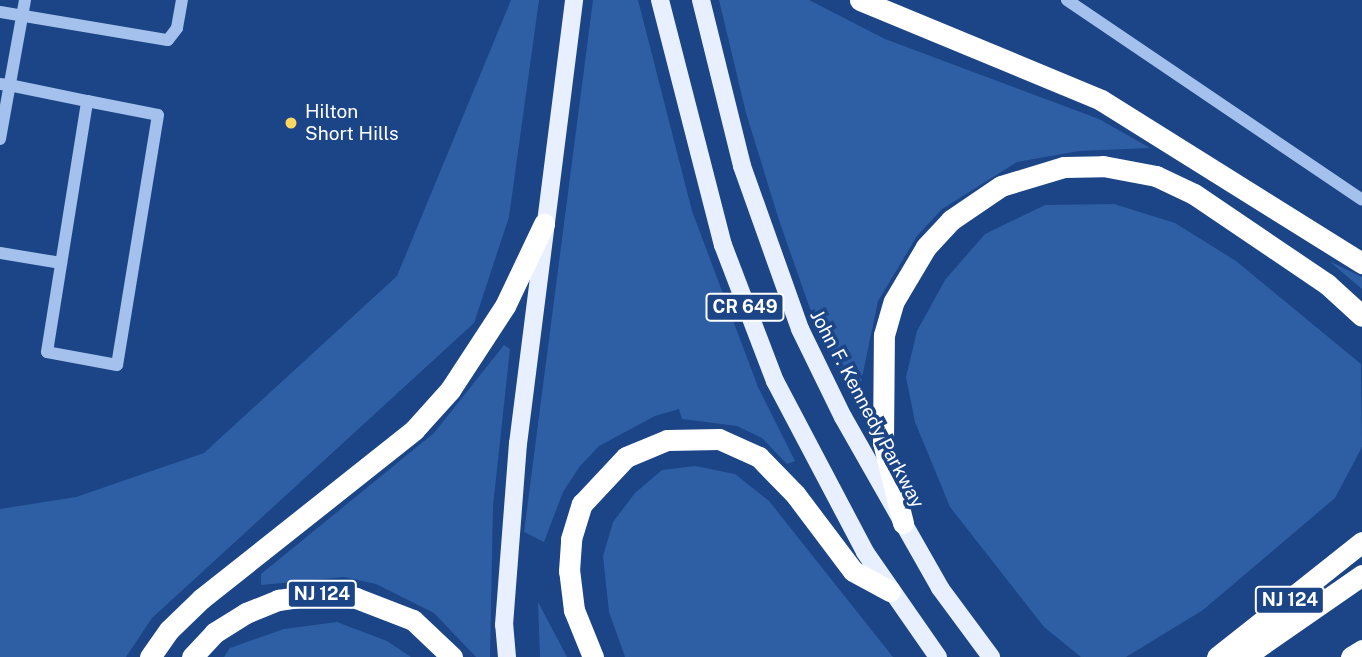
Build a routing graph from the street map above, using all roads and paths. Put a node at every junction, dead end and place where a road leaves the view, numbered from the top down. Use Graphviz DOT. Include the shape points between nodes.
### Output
graph roads {
  1 [pos="25,0"];
  2 [pos="182,0"];
  3 [pos="574,0"];
  4 [pos="660,0"];
  5 [pos="701,0"];
  6 [pos="860,0"];
  7 [pos="1068,0"];
  8 [pos="0,12"];
  9 [pos="22,15"];
  10 [pos="5,84"];
  11 [pos="87,101"];
  12 [pos="0,139"];
  13 [pos="1362,200"];
  14 [pos="544,224"];
  15 [pos="0,253"];
  16 [pos="61,263"];
  17 [pos="1362,263"];
  18 [pos="1362,316"];
  19 [pos="903,523"];
  20 [pos="1362,542"];
  21 [pos="1362,575"];
  22 [pos="890,591"];
  23 [pos="1362,650"];
  24 [pos="150,657"];
  25 [pos="192,657"];
  26 [pos="452,657"];
  27 [pos="508,657"];
  28 [pos="593,657"];
  29 [pos="938,657"];
  30 [pos="991,657"];
  31 [pos="1217,657"];
  32 [pos="1230,657"];
  33 [pos="1351,657"];
  1 -- 9 [label="lane"];
  2 -- 9 [label="lane" via="177,29 168,40"];
  3 -- 14 [label="main road"];
  4 -- 22 [label="main road, CR 649" via="709,198 738,290 800,434"];
  5 -- 19 [label="main road, John F. Kennedy Parkway / CR 649" via="742,166 772,260 843,417"];
  6 -- 17 [label="highway" via="1101,100"];
  7 -- 13 [label="lane"];
  8 -- 9 [label="lane"];
  9 -- 10 [label="lane"];
  10 -- 11 [label="lane"];
  10 -- 12 [label="lane"];
  11 -- 16 [label="lane"];
  11 -- 16 [label="lane" via="158,115 117,365 47,352"];
  14 -- 24 [label="highway" via="505,306 450,390 414,430 201,599 169,630"];
  14 -- 27 [label="main road" via="518,444 504,625"];
  15 -- 16 [label="lane"];
  18 -- 19 [label="highway" via="1316,277 1194,194 1156,176 1083,166 1041,171 1001,186 951,220 926,247 894,301 884,335 883,442"];
  19 -- 30 [label="main road, John F. Kennedy Parkway / CR 649" via="940,588"];
  20 -- 31 [label="highway, NJ 124"];
  21 -- 32 [label="highway" via="1256,648"];
  22 -- 28 [label="highway" via="853,571 795,494 759,457 719,439 667,440 626,457 582,504 571,539 569,571 574,610"];
  22 -- 29 [label="main road, CR 649"];
  23 -- 33 [label="highway"];
  25 -- 26 [label="highway, NJ 124" via="214,633 246,613 278,600 320,594 355,597 413,620"];
}
